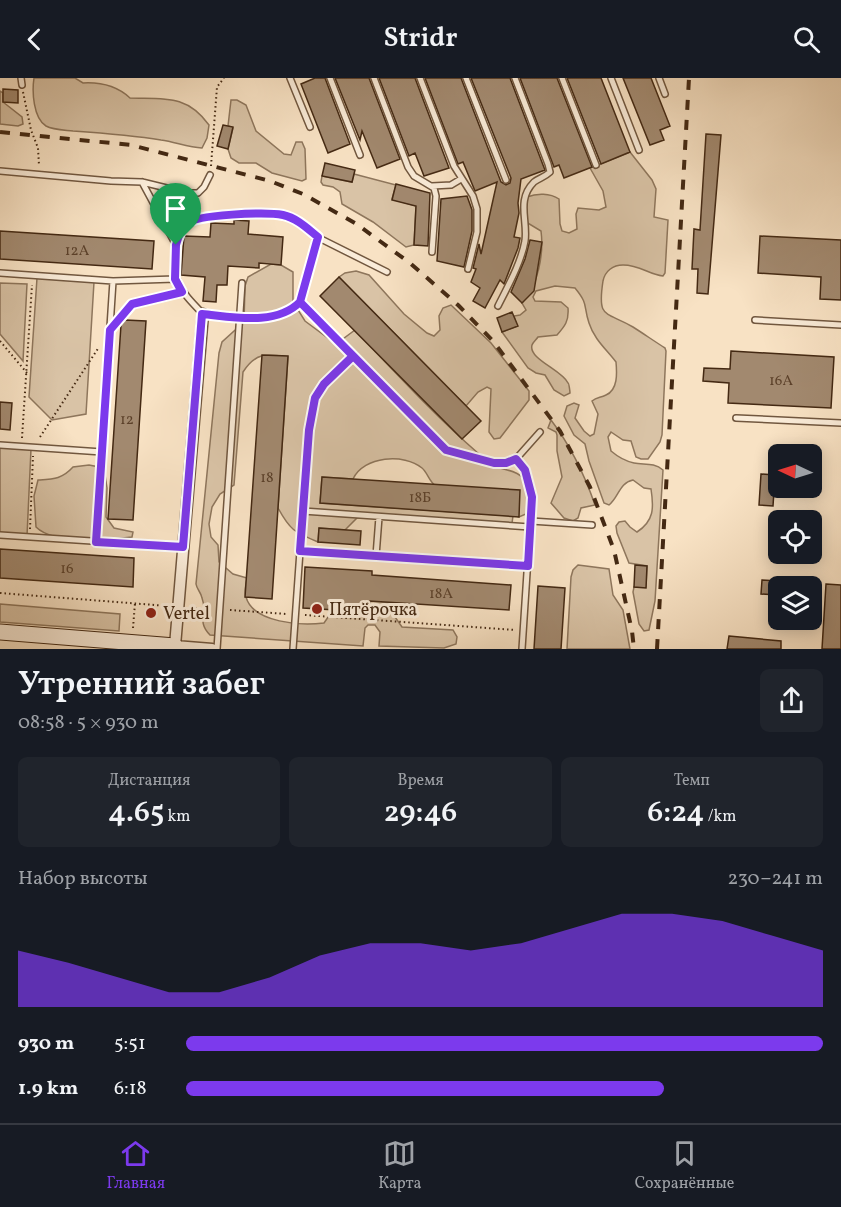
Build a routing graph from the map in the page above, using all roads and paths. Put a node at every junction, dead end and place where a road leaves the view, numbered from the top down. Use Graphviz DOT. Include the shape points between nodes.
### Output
graph roads {
  1 [pos="21,78"];
  2 [pos="224,78"];
  3 [pos="290,78"];
  4 [pos="330,78"];
  5 [pos="374,78"];
  6 [pos="420,78"];
  7 [pos="466,78"];
  8 [pos="515,78"];
  9 [pos="562,78"];
  10 [pos="611,78"];
  11 [pos="659,78"];
  12 [pos="22,85"];
  13 [pos="665,94"];
  14 [pos="310,127"];
  15 [pos="639,150"];
  16 [pos="360,155"];
  17 [pos="596,165"];
  18 [pos="0,171"];
  19 [pos="38,174"];
  20 [pos="210,175"];
  21 [pos="461,178"];
  22 [pos="506,180"];
  23 [pos="142,182"];
  24 [pos="432,186"];
  25 [pos="318,237"];
  26 [pos="176,245"];
  27 [pos="432,252"];
  28 [pos="468,269"];
  29 [pos="387,272"];
  30 [pos="0,273"];
  31 [pos="33,276"];
  32 [pos="175,279"];
  33 [pos="113,281"];
  34 [pos="242,283"];
  35 [pos="182,292"];
  36 [pos="300,302"];
  37 [pos="498,306"];
  38 [pos="202,314"];
  39 [pos="240,317"];
  40 [pos="755,320"];
  41 [pos="841,325"];
  42 [pos="110,330"];
  43 [pos="0,341"];
  44 [pos="353,356"];
  45 [pos="27,373"];
  46 [pos="736,418"];
  47 [pos="841,423"];
  48 [pos="540,432"];
  49 [pos="0,445"];
  50 [pos="22,447"];
  51 [pos="34,447"];
  52 [pos="102,452"];
  53 [pos="516,459"];
  54 [pos="532,497"];
  55 [pos="303,512"];
  56 [pos="379,517"];
  57 [pos="530,524"];
  58 [pos="592,525"];
  59 [pos="0,535"];
  60 [pos="30,537"];
  61 [pos="96,542"];
  62 [pos="183,547"];
  63 [pos="300,551"];
  64 [pos="376,556"];
  65 [pos="528,566"];
  66 [pos="0,593"];
  67 [pos="135,603"];
  68 [pos="178,607"];
  69 [pos="220,610"];
  70 [pos="296,615"];
  71 [pos="523,630"];
  72 [pos="0,632"];
  73 [pos="132,643"];
  74 [pos="175,648"];
  75 [pos="212,649"];
  76 [pos="218,649"];
  77 [pos="293,649"];
  78 [pos="522,649"];
  1 -- 12 [label="lane"];
  2 -- 20 [label="path" via="217,87"];
  3 -- 14 [label="lane"];
  4 -- 16 [label="lane"];
  5 -- 24 [label="lane" via="408,166 414,176"];
  6 -- 21 [label="lane"];
  7 -- 22 [label="lane"];
  8 -- 37 [label="lane" via="550,172 534,182 525,196 525,241"];
  9 -- 17 [label="lane"];
  10 -- 15 [label="lane"];
  11 -- 13 [label="lane"];
  12 -- 19 [label="path" via="38,148"];
  18 -- 19 [label="lane"];
  19 -- 23 [label="lane"];
  20 -- 23 [label="lane" via="198,193"];
  21 -- 24 [label="lane" via="451,185"];
  21 -- 28 [label="lane" via="477,209 477,232"];
  23 -- 26 [label="lane"];
  24 -- 27 [label="lane" via="436,196"];
  25 -- 26 [label="lane" via="284,215 220,216 186,223"];
  25 -- 29 [label="lane"];
  25 -- 36 [label="lane"];
  26 -- 32 [label="lane"];
  30 -- 31 [label="lane"];
  31 -- 33 [label="lane"];
  31 -- 45 [label="path"];
  32 -- 33 [label="lane"];
  32 -- 35 [label="lane"];
  33 -- 42 [label="lane"];
  34 -- 39 [label="lane"];
  35 -- 38 [label="lane"];
  35 -- 42 [label="lane" via="132,304"];
  36 -- 39 [label="lane" via="278,316"];
  36 -- 44 [label="lane"];
  38 -- 39 [label="lane"];
  38 -- 62 [label="street"];
  39 -- 69 [label="lane"];
  40 -- 41 [label="lane"];
  42 -- 51 [label="path"];
  42 -- 52 [label="lane"];
  43 -- 45 [label="path"];
  44 -- 53 [label="lane" via="446,450 494,463"];
  44 -- 55 [label="path" via="315,398"];
  45 -- 50 [label="path"];
  46 -- 47 [label="lane"];
  48 -- 53 [label="lane"];
  49 -- 50 [label="lane"];
  50 -- 51 [label="lane"];
  51 -- 52 [label="lane"];
  51 -- 60 [label="path"];
  52 -- 61 [label="lane"];
  53 -- 54 [label="path" via="525,470"];
  54 -- 57 [label="lane"];
  55 -- 56 [label="lane"];
  55 -- 63 [label="lane"];
  56 -- 57 [label="lane"];
  56 -- 64 [label="lane"];
  57 -- 58 [label="lane"];
  57 -- 65 [label="lane"];
  59 -- 60 [label="lane"];
  60 -- 61 [label="lane"];
  61 -- 62 [label="lane"];
  62 -- 68 [label="street"];
  63 -- 64 [label="lane"];
  63 -- 70 [label="lane"];
  64 -- 65 [label="lane"];
  65 -- 71 [label="lane"];
  66 -- 67 [label="path"];
  67 -- 68 [label="path"];
  67 -- 73 [label="path"];
  68 -- 69 [label="path"];
  68 -- 74 [label="street"];
  69 -- 70 [label="path"];
  69 -- 76 [label="lane"];
  70 -- 71 [label="path"];
  70 -- 77 [label="lane"];
  71 -- 78 [label="lane"];
  72 -- 73 [label="main road"];
  73 -- 74 [label="main road"];
  74 -- 75 [label="street"];
}
